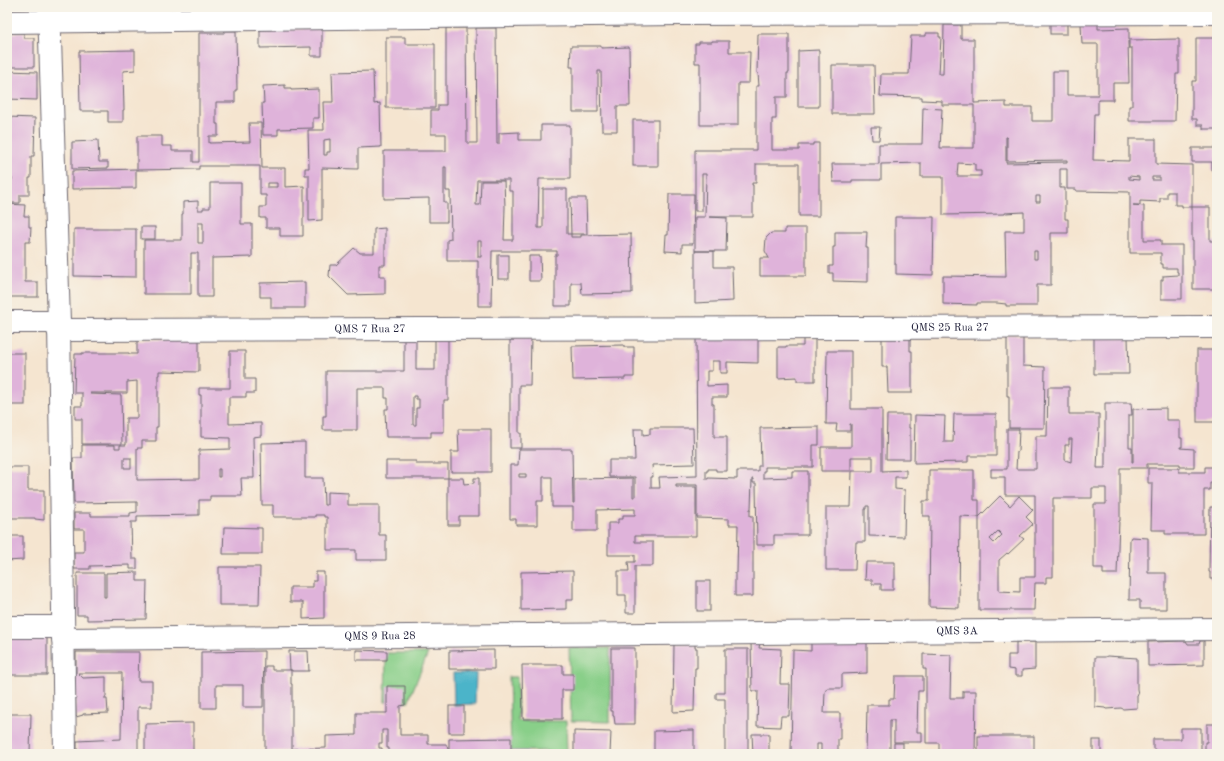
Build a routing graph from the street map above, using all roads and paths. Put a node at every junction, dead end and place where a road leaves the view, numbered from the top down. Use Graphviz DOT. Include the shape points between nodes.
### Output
graph roads {
  1 [pos="1217,13"];
  2 [pos="49,14"];
  3 [pos="7,22"];
  4 [pos="7,322"];
  5 [pos="59,326"];
  6 [pos="1217,327"];
  7 [pos="682,328"];
  8 [pos="7,627"];
  9 [pos="1217,628"];
  10 [pos="63,633"];
  11 [pos="697,633"];
  12 [pos="65,754"];
  1 -- 2 [label="street"];
  2 -- 3 [label="street"];
  2 -- 5 [label="street"];
  4 -- 5 [label="street, QMS 7 Rua 27"];
  5 -- 7 [label="street, QMS 7 Rua 27"];
  5 -- 10 [label="street"];
  6 -- 7 [label="street, QMS 25 Rua 27"];
  8 -- 10 [label="street, QMS 9 Rua 28"];
  9 -- 11 [label="street, QMS 3A"];
  10 -- 11 [label="street, QMS 9 Rua 28"];
  10 -- 12 [label="street"];
}
